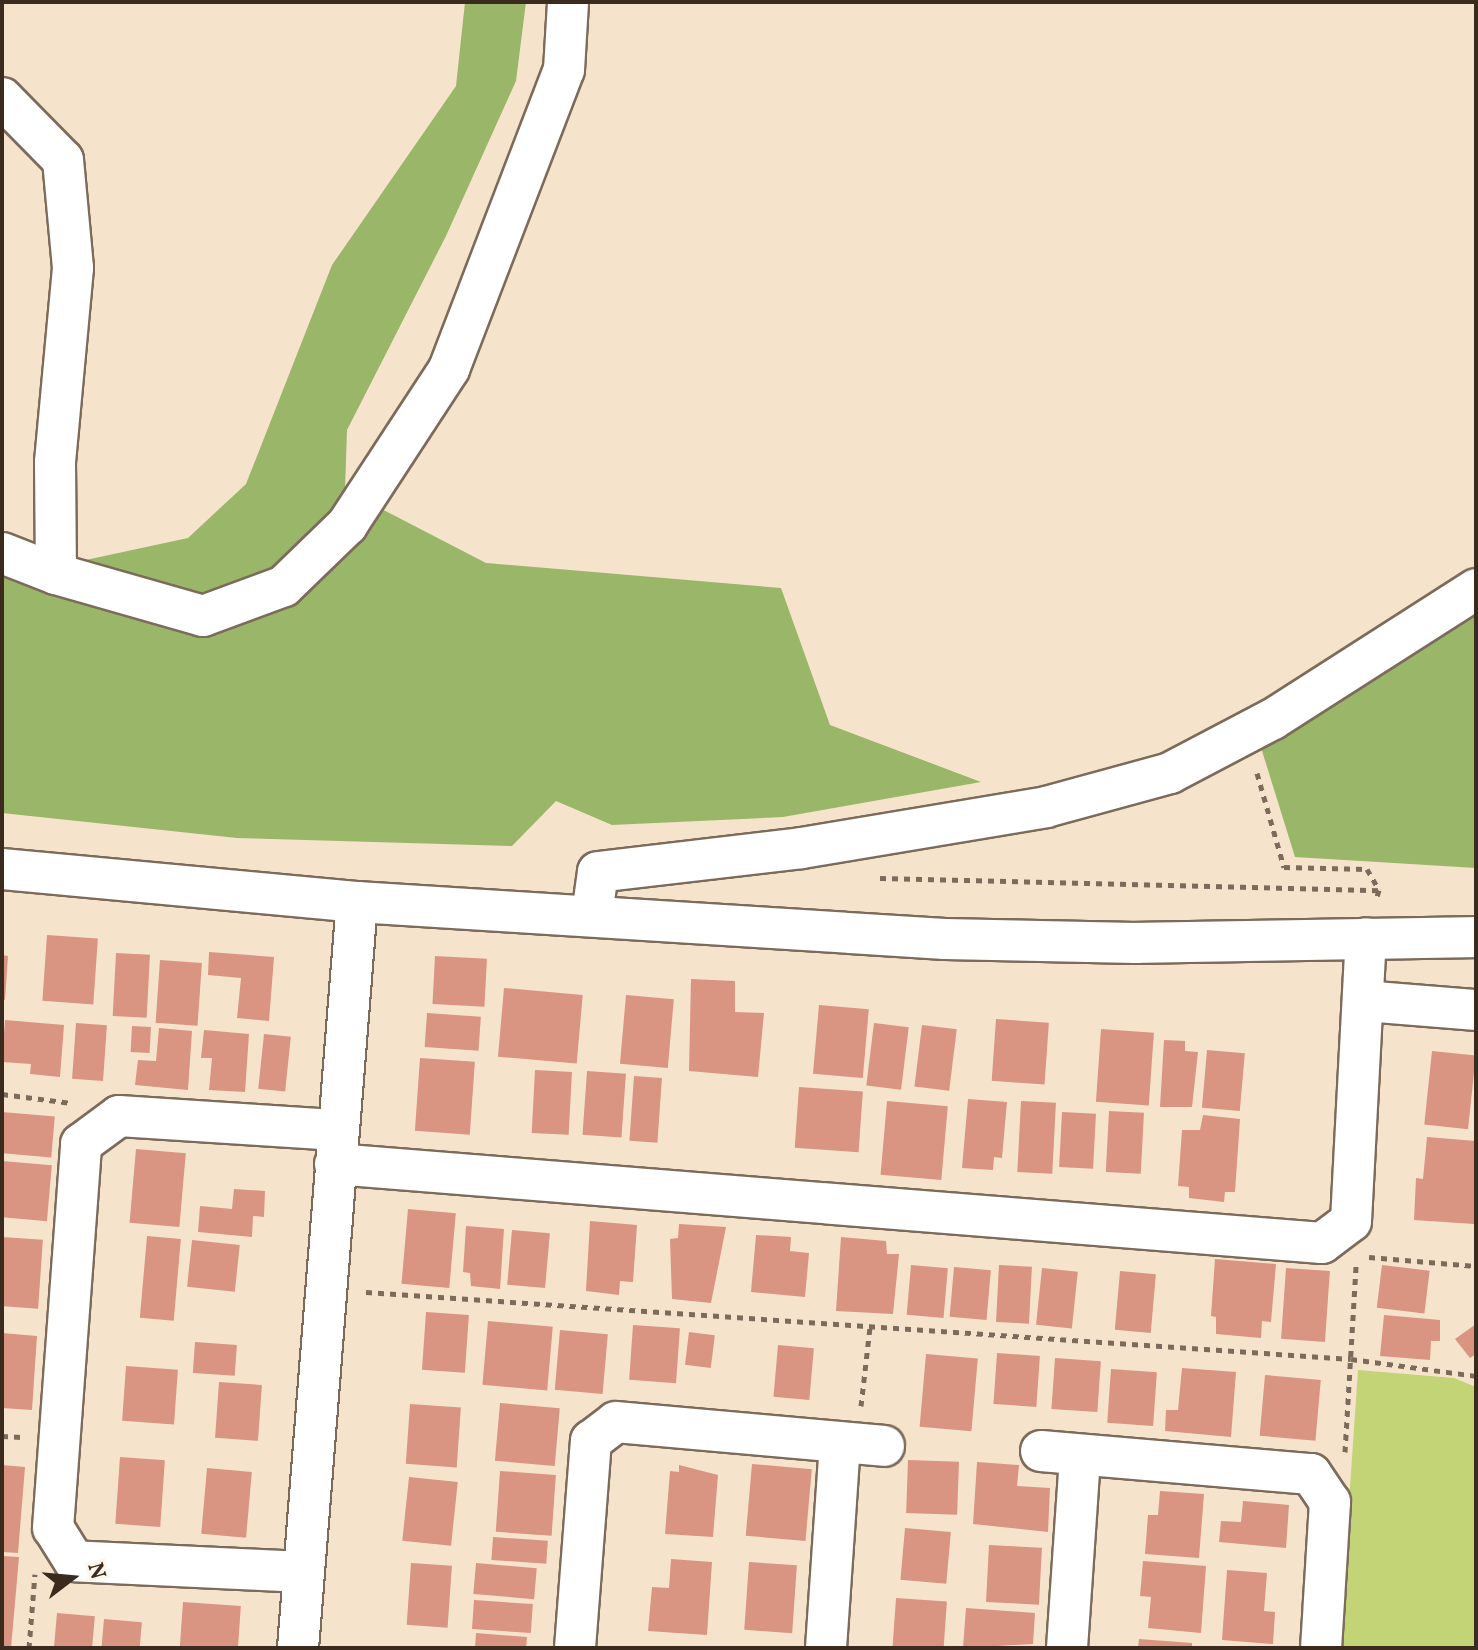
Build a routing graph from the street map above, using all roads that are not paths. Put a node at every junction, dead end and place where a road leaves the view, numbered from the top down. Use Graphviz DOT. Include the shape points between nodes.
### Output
graph roads {
  1 [pos="568,2"];
  2 [pos="2,98"];
  3 [pos="2,553"];
  4 [pos="56,574"];
  5 [pos="1476,589"];
  6 [pos="2,869"];
  7 [pos="357,902"];
  8 [pos="592,915"];
  9 [pos="1476,937"];
  10 [pos="1366,938"];
  11 [pos="1364,1001"];
  12 [pos="1476,1010"];
  13 [pos="336,1147"];
  14 [pos="304,1572"];
  15 [pos="298,1648"];
  16 [pos="575,1648"];
  17 [pos="826,1648"];
  18 [pos="1067,1648"];
  19 [pos="1321,1648"];
  1 -- 4 [label="street" via="564,70 449,369 347,525 284,586 203,616"];
  2 -- 4 [label="street" via="63,160 73,268 55,462"];
  3 -- 4 [label="street"];
  5 -- 8 [label="street" via="1246,734 1170,773 1046,807 802,848 598,872"];
  6 -- 7 [label="street"];
  7 -- 8 [label="street"];
  7 -- 13 [label="street"];
  8 -- 10 [label="street" via="945,939 1136,943"];
  9 -- 10 [label="street"];
  10 -- 11 [label="street"];
  11 -- 12 [label="street"];
  11 -- 13 [label="street" via="1351,1221 1322,1243"];
  13 -- 14 [label="street"];
  13 -- 14 [label="street" via="119,1116 81,1144 53,1528 74,1561"];
  14 -- 15 [label="street"];
  16 -- 17 [label="street" via="591,1441 616,1422 860,1444"];
  18 -- 19 [label="street" via="1061,1453 1311,1474 1330,1502"];
}
